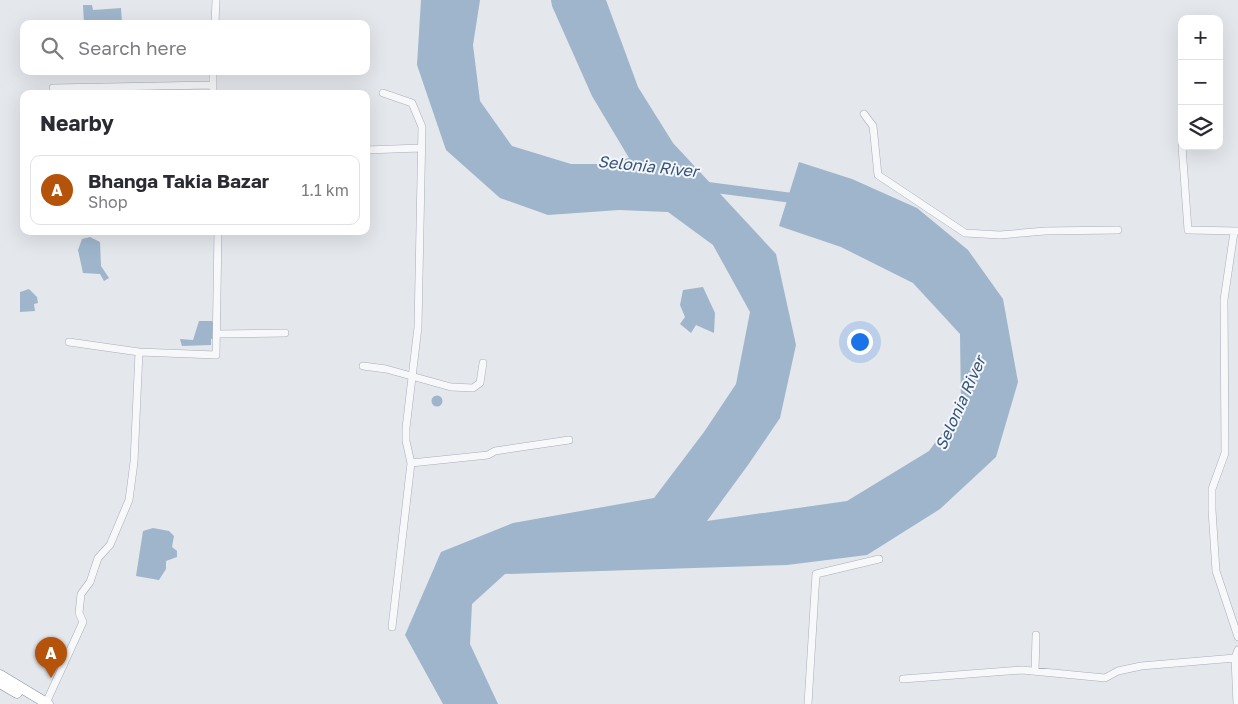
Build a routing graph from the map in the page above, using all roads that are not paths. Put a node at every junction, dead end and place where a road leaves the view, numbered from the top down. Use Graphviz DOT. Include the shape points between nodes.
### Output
graph roads {
  1 [pos="216,0"];
  2 [pos="215,20"];
  3 [pos="213,75"];
  4 [pos="212,85"];
  5 [pos="54,88"];
  6 [pos="213,90"];
  7 [pos="383,93"];
  8 [pos="864,114"];
  9 [pos="421,148"];
  10 [pos="370,150"];
  11 [pos="1182,150"];
  12 [pos="1118,230"];
  13 [pos="1236,231"];
  14 [pos="218,235"];
  15 [pos="285,333"];
  16 [pos="217,334"];
  17 [pos="69,342"];
  18 [pos="139,352"];
  19 [pos="483,363"];
  20 [pos="363,366"];
  21 [pos="414,376"];
  22 [pos="569,440"];
  23 [pos="411,464"];
  24 [pos="879,559"];
  25 [pos="392,627"];
  26 [pos="1036,635"];
  27 [pos="1238,637"];
  28 [pos="1238,650"];
  29 [pos="1235,658"];
  30 [pos="1035,672"];
  31 [pos="0,675"];
  32 [pos="903,680"];
  33 [pos="0,683"];
  34 [pos="43,704"];
  35 [pos="808,704"];
  36 [pos="1236,704"];
  1 -- 2 [label="street"];
  3 -- 4 [label="street"];
  4 -- 5 [label="street"];
  4 -- 6 [label="street"];
  7 -- 9 [label="street" via="412,103 422,127"];
  8 -- 12 [label="street" via="873,126 878,175 965,233 1000,235"];
  9 -- 10 [label="street"];
  9 -- 21 [label="street" via="421,267"];
  11 -- 13 [label="street" via="1188,230"];
  13 -- 27 [label="street" via="1224,300 1225,453 1212,488 1212,510 1216,571"];
  14 -- 16 [label="street"];
  15 -- 16 [label="street"];
  16 -- 18 [label="street" via="216,355"];
  17 -- 18 [label="street"];
  18 -- 34 [label="street" via="129,500 110,545 98,558 82,594 79,614 83,622"];
  19 -- 21 [label="street" via="480,383 473,388 451,387"];
  20 -- 21 [label="street"];
  21 -- 23 [label="street" via="406,428"];
  22 -- 23 [label="street" via="495,451 488,455"];
  23 -- 25 [label="street"];
  24 -- 35 [label="street" via="816,574"];
  26 -- 30 [label="street"];
  28 -- 29 [label="street"];
  29 -- 30 [label="street" via="1141,666 1118,671 1105,678"];
  29 -- 36 [label="street"];
  30 -- 32 [label="street" via="1000,671"];
  31 -- 34 [label="highway"];
  33 -- 34 [label="highway"];
}
